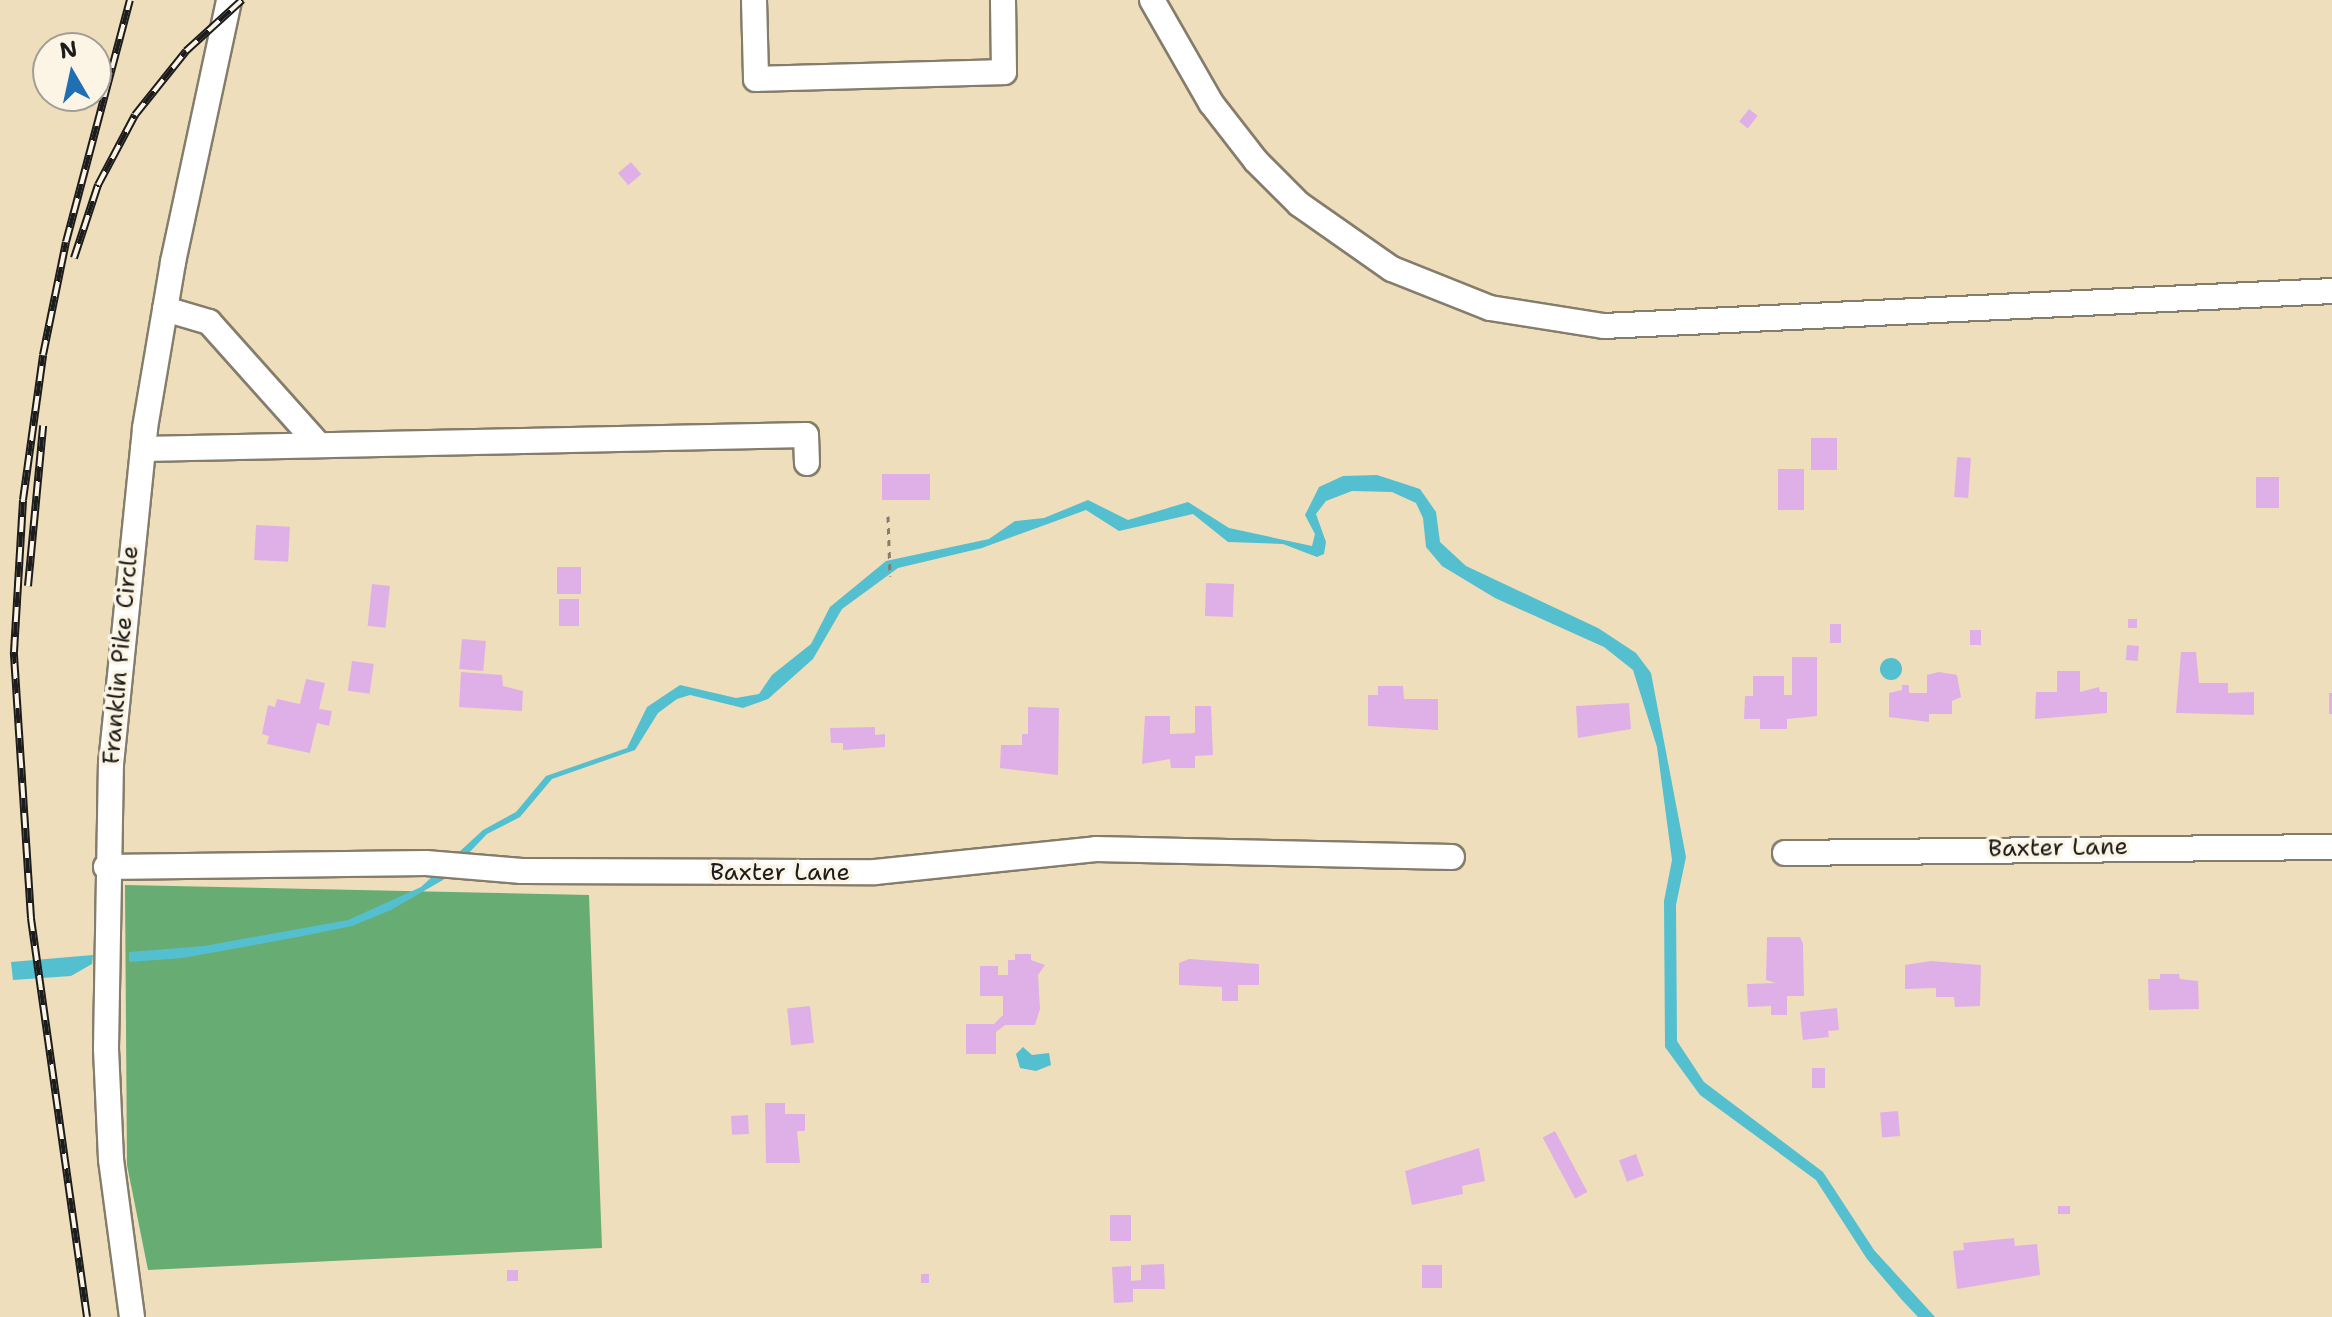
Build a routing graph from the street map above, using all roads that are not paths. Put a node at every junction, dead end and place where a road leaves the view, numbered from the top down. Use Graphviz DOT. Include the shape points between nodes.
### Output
graph roads {
  1 [pos="229,0"];
  2 [pos="754,0"];
  3 [pos="1003,0"];
  4 [pos="1152,0"];
  5 [pos="2332,291"];
  6 [pos="165,309"];
  7 [pos="317,443"];
  8 [pos="143,449"];
  9 [pos="807,463"];
  10 [pos="2332,847"];
  11 [pos="1785,853"];
  12 [pos="1452,857"];
  13 [pos="106,867"];
  14 [pos="132,1317"];
  1 -- 6 [label="street, Franklin Pike Circle"];
  2 -- 3 [label="street" via="756,79 1004,72"];
  4 -- 5 [label="street" via="1211,103 1286,192 1392,269 1490,308 1604,326"];
  6 -- 7 [label="street" via="209,322"];
  6 -- 8 [label="street, Franklin Pike Circle"];
  7 -- 8 [label="street"];
  7 -- 9 [label="street" via="806,435"];
  8 -- 13 [label="street, Franklin Pike Circle" via="123,621"];
  10 -- 11 [label="street, Baxter Lane"];
  12 -- 13 [label="street, Baxter Lane" via="1096,849 875,872 522,871 442,864"];
  13 -- 14 [label="street, Franklin Pike Circle" via="111,1159"];
}
